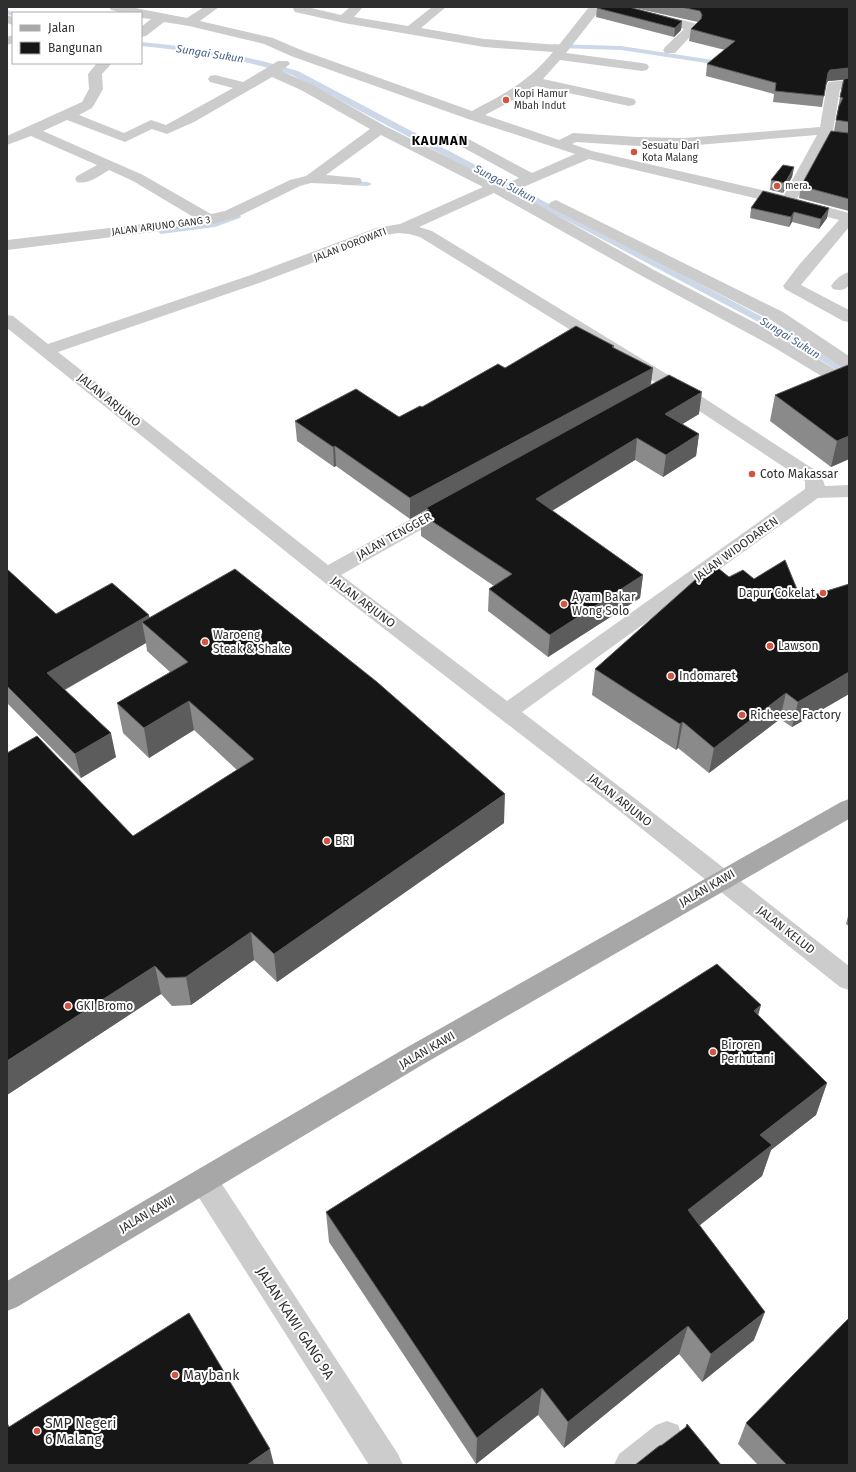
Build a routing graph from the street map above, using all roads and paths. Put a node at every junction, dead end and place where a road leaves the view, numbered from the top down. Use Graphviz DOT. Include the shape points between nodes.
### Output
graph roads {
  1 [pos="115,7"];
  2 [pos="213,7"];
  3 [pos="357,7"];
  4 [pos="440,7"];
  5 [pos="596,7"];
  6 [pos="299,9"];
  7 [pos="134,12"];
  8 [pos="142,14"];
  9 [pos="643,15"];
  10 [pos="161,18"];
  11 [pos="189,22"];
  12 [pos="346,23"];
  13 [pos="414,28"];
  14 [pos="142,32"];
  15 [pos="563,49"];
  16 [pos="670,50"];
  17 [pos="296,53"];
  18 [pos="104,64"];
  19 [pos="642,68"];
  20 [pos="271,72"];
  21 [pos="215,79"];
  22 [pos="533,81"];
  23 [pos="849,84"];
  24 [pos="246,87"];
  25 [pos="629,102"];
  26 [pos="67,115"];
  27 [pos="472,116"];
  28 [pos="380,128"];
  29 [pos="30,130"];
  30 [pos="832,131"];
  31 [pos="456,138"];
  32 [pos="7,141"];
  33 [pos="560,146"];
  34 [pos="588,154"];
  35 [pos="108,165"];
  36 [pos="82,179"];
  37 [pos="311,179"];
  38 [pos="355,181"];
  39 [pos="525,182"];
  40 [pos="498,189"];
  41 [pos="788,201"];
  42 [pos="849,218"];
  43 [pos="210,220"];
  44 [pos="402,229"];
  45 [pos="7,245"];
  46 [pos="849,317"];
  47 [pos="10,326"];
  48 [pos="47,350"];
  49 [pos="849,364"];
  50 [pos="672,385"];
  51 [pos="849,385"];
  52 [pos="651,396"];
  53 [pos="849,491"];
  54 [pos="814,492"];
  55 [pos="465,497"];
  56 [pos="326,574"];
  57 [pos="507,712"];
  58 [pos="849,808"];
  59 [pos="722,880"];
  60 [pos="849,980"];
  61 [pos="204,1181"];
  62 [pos="7,1297"];
  63 [pos="666,1436"];
  64 [pos="387,1465"];
  65 [pos="630,1465"];
  1 -- 7 [label="street"];
  2 -- 11 [label="street"];
  3 -- 12 [label="street"];
  4 -- 13 [label="street"];
  5 -- 15 [label="street"];
  6 -- 12 [label="street"];
  8 -- 10 [label="street"];
  9 -- 16 [label="street" via="693,27"];
  10 -- 11 [label="street"];
  10 -- 14 [label="street"];
  11 -- 17 [label="street" via="268,41"];
  12 -- 13 [label="street"];
  13 -- 15 [label="street" via="484,43"];
  15 -- 19 [label="street"];
  15 -- 22 [label="street"];
  17 -- 20 [label="street"];
  17 -- 27 [label="street"];
  18 -- 26 [label="street" via="95,71 96,90 87,105"];
  20 -- 24 [label="street"];
  20 -- 28 [label="street" via="306,87"];
  21 -- 24 [label="street"];
  22 -- 25 [label="street"];
  22 -- 27 [label="street"];
  23 -- 30 [label="street" via="834,85"];
  24 -- 26 [label="street" via="167,130 151,124 125,138"];
  26 -- 29 [label="street"];
  27 -- 33 [label="street"];
  28 -- 37 [label="street"];
  28 -- 40 [label="street"];
  29 -- 32 [label="street"];
  29 -- 35 [label="street"];
  30 -- 33 [label="street" via="778,133 701,142 573,137"];
  30 -- 41 [label="street" via="806,166"];
  31 -- 39 [label="street"];
  33 -- 34 [label="street"];
  34 -- 39 [label="street"];
  34 -- 41 [label="street"];
  35 -- 36 [label="street"];
  35 -- 43 [label="street" via="138,178"];
  37 -- 38 [label="street, JALAN ARJUNO GANG 3"];
  37 -- 43 [label="street, JALAN ARJUNO GANG 3" via="295,183 230,215"];
  39 -- 40 [label="street"];
  39 -- 49 [label="street" via="579,217 777,316"];
  40 -- 44 [label="street"];
  40 -- 51 [label="street" via="776,341"];
  41 -- 42 [label="street"];
  42 -- 46 [label="street" via="791,286"];
  43 -- 45 [label="street, JALAN ARJUNO GANG 3"];
  44 -- 48 [label="street, JALAN DOROWATI" via="380,231 252,281"];
  44 -- 50 [label="street, JALAN DOROWATI" via="426,234"];
  47 -- 48 [label="street, JALAN ARJUNO"];
  48 -- 56 [label="street, JALAN ARJUNO"];
  50 -- 52 [label="street"];
  50 -- 54 [label="street" via="814,478"];
  53 -- 54 [label="street"];
  54 -- 57 [label="street, JALAN WIDODAREN"];
  55 -- 56 [label="street, JALAN TENGGER"];
  56 -- 57 [label="street, JALAN ARJUNO"];
  57 -- 59 [label="street, JALAN ARJUNO"];
  58 -- 59 [label="main road, JALAN KAWI"];
  59 -- 60 [label="street, JALAN KELUD"];
  59 -- 61 [label="main road, JALAN KAWI"];
  61 -- 62 [label="main road, JALAN KAWI"];
  61 -- 64 [label="street, JALAN KAWI GANG 9A"];
  63 -- 65 [label="street"];
}
